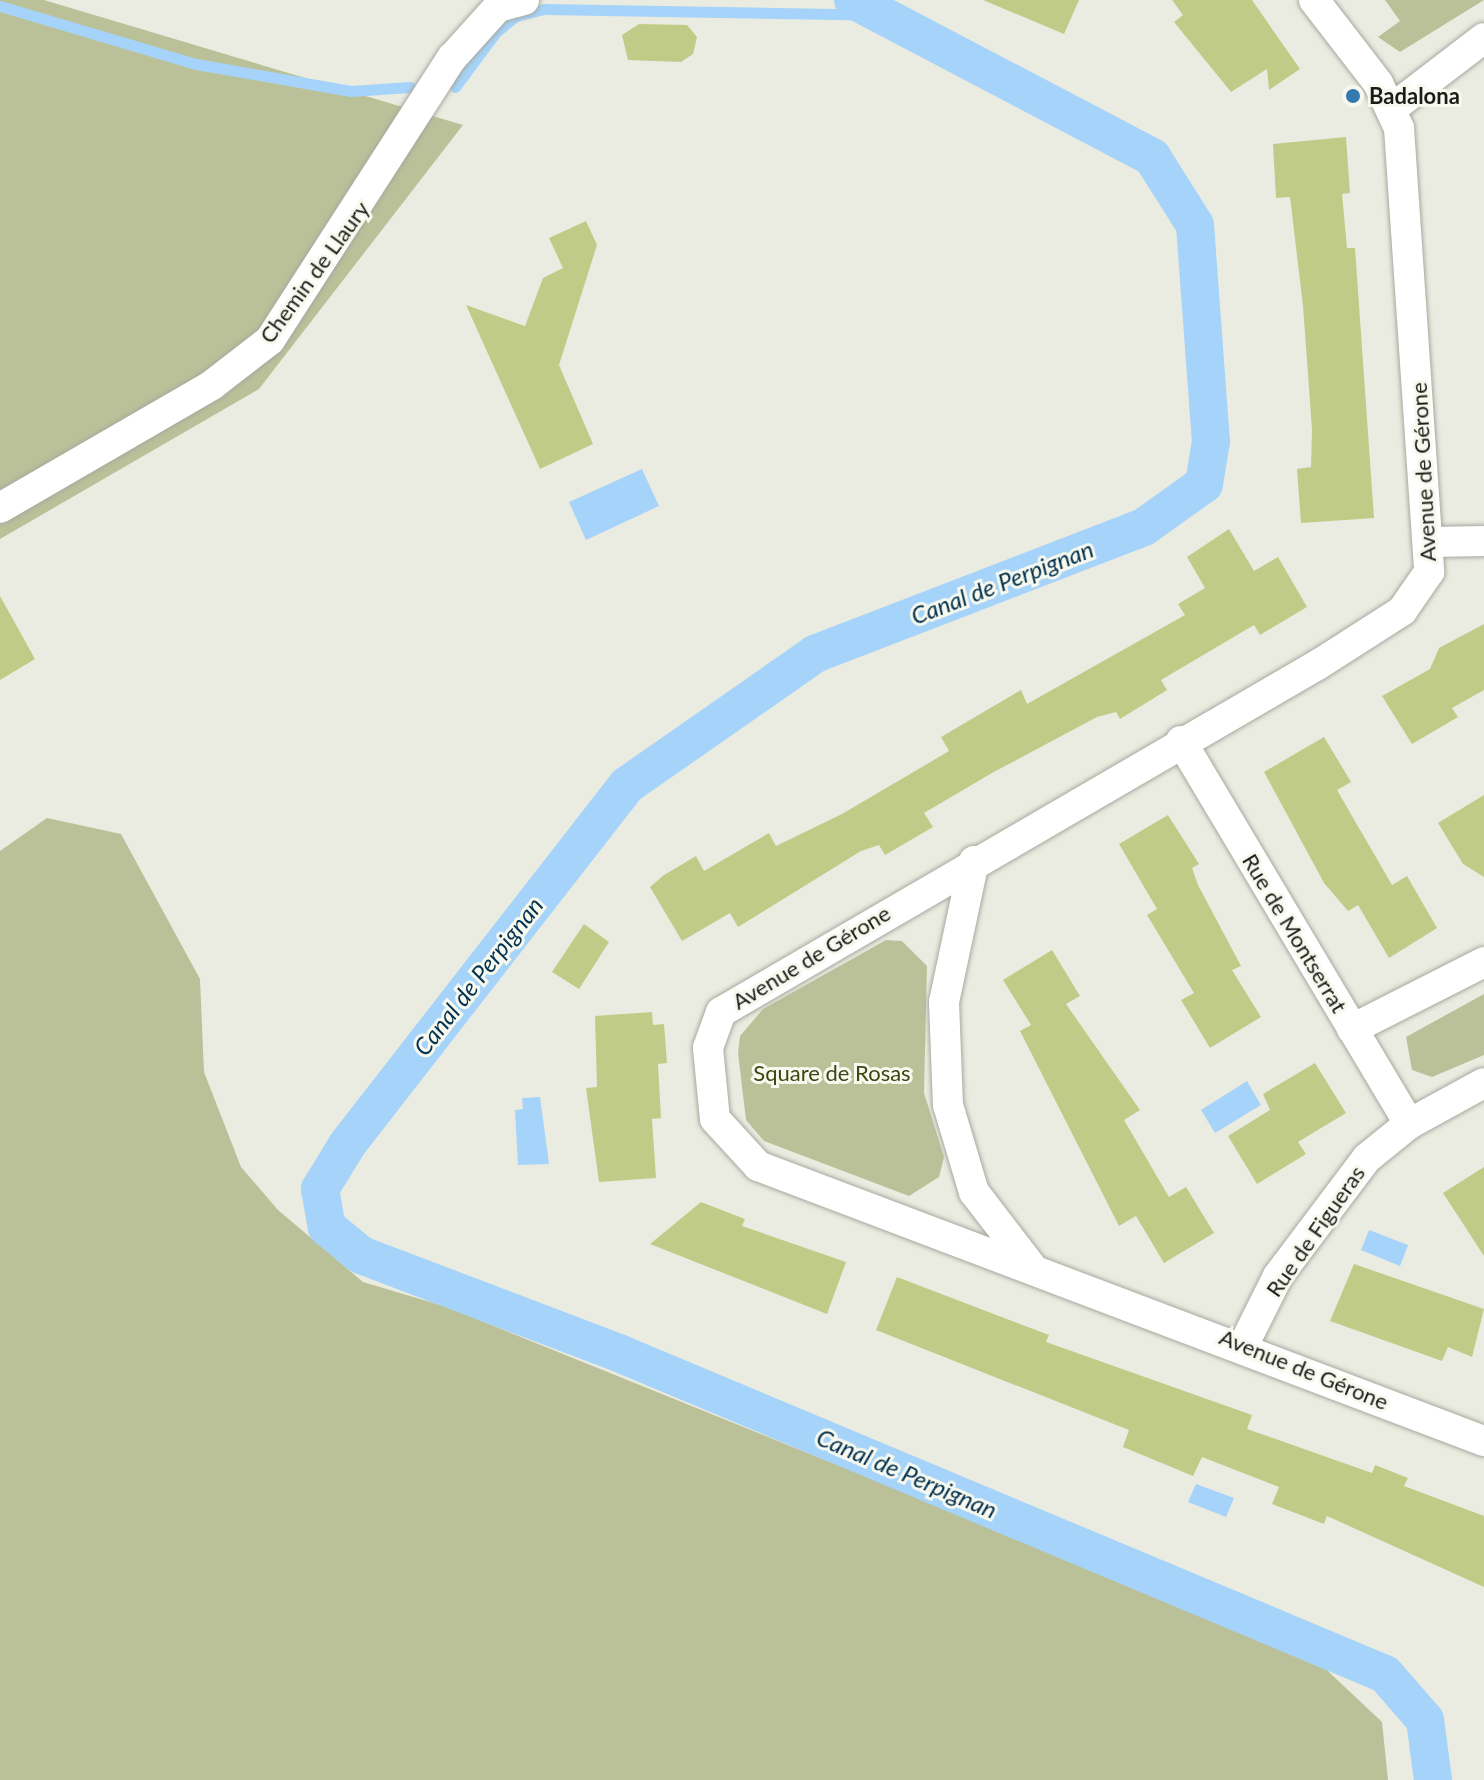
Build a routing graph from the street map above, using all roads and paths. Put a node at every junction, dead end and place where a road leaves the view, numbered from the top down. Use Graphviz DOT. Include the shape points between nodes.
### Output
graph roads {
  1 [pos="524,0"];
  2 [pos="1314,0"];
  3 [pos="1484,38"];
  4 [pos="1394,107"];
  5 [pos="0,508"];
  6 [pos="1484,541"];
  7 [pos="1432,542"];
  8 [pos="1181,741"];
  9 [pos="974,861"];
  10 [pos="1484,962"];
  11 [pos="1352,1029"];
  12 [pos="1484,1083"];
  13 [pos="1409,1124"];
  14 [pos="1033,1269"];
  15 [pos="1244,1344"];
  16 [pos="1483,1438"];
  1 -- 5 [label="street, Chemin de Llaury" via="498,7 452,58 270,340 212,385"];
  2 -- 4 [label="street"];
  3 -- 4 [label="street"];
  4 -- 7 [label="street, Avenue de Gérone"];
  6 -- 7 [label="street"];
  7 -- 8 [label="street, Avenue de Gérone" via="1429,572 1402,611"];
  8 -- 9 [label="street, Avenue de Gérone"];
  8 -- 11 [label="street, Rue de Montserrat"];
  9 -- 14 [label="street" via="944,1002 948,1105 974,1192"];
  9 -- 14 [label="street, Avenue de Gérone" via="721,1012 708,1048 715,1119 758,1166"];
  10 -- 11 [label="street"];
  11 -- 13 [label="street, Rue de Montserrat"];
  12 -- 13 [label="street, Rue de Figueras"];
  13 -- 15 [label="street, Rue de Figueras" via="1367,1158 1322,1213 1278,1276"];
  14 -- 15 [label="street, Avenue de Gérone"];
  15 -- 16 [label="street, Avenue de Gérone"];
}
